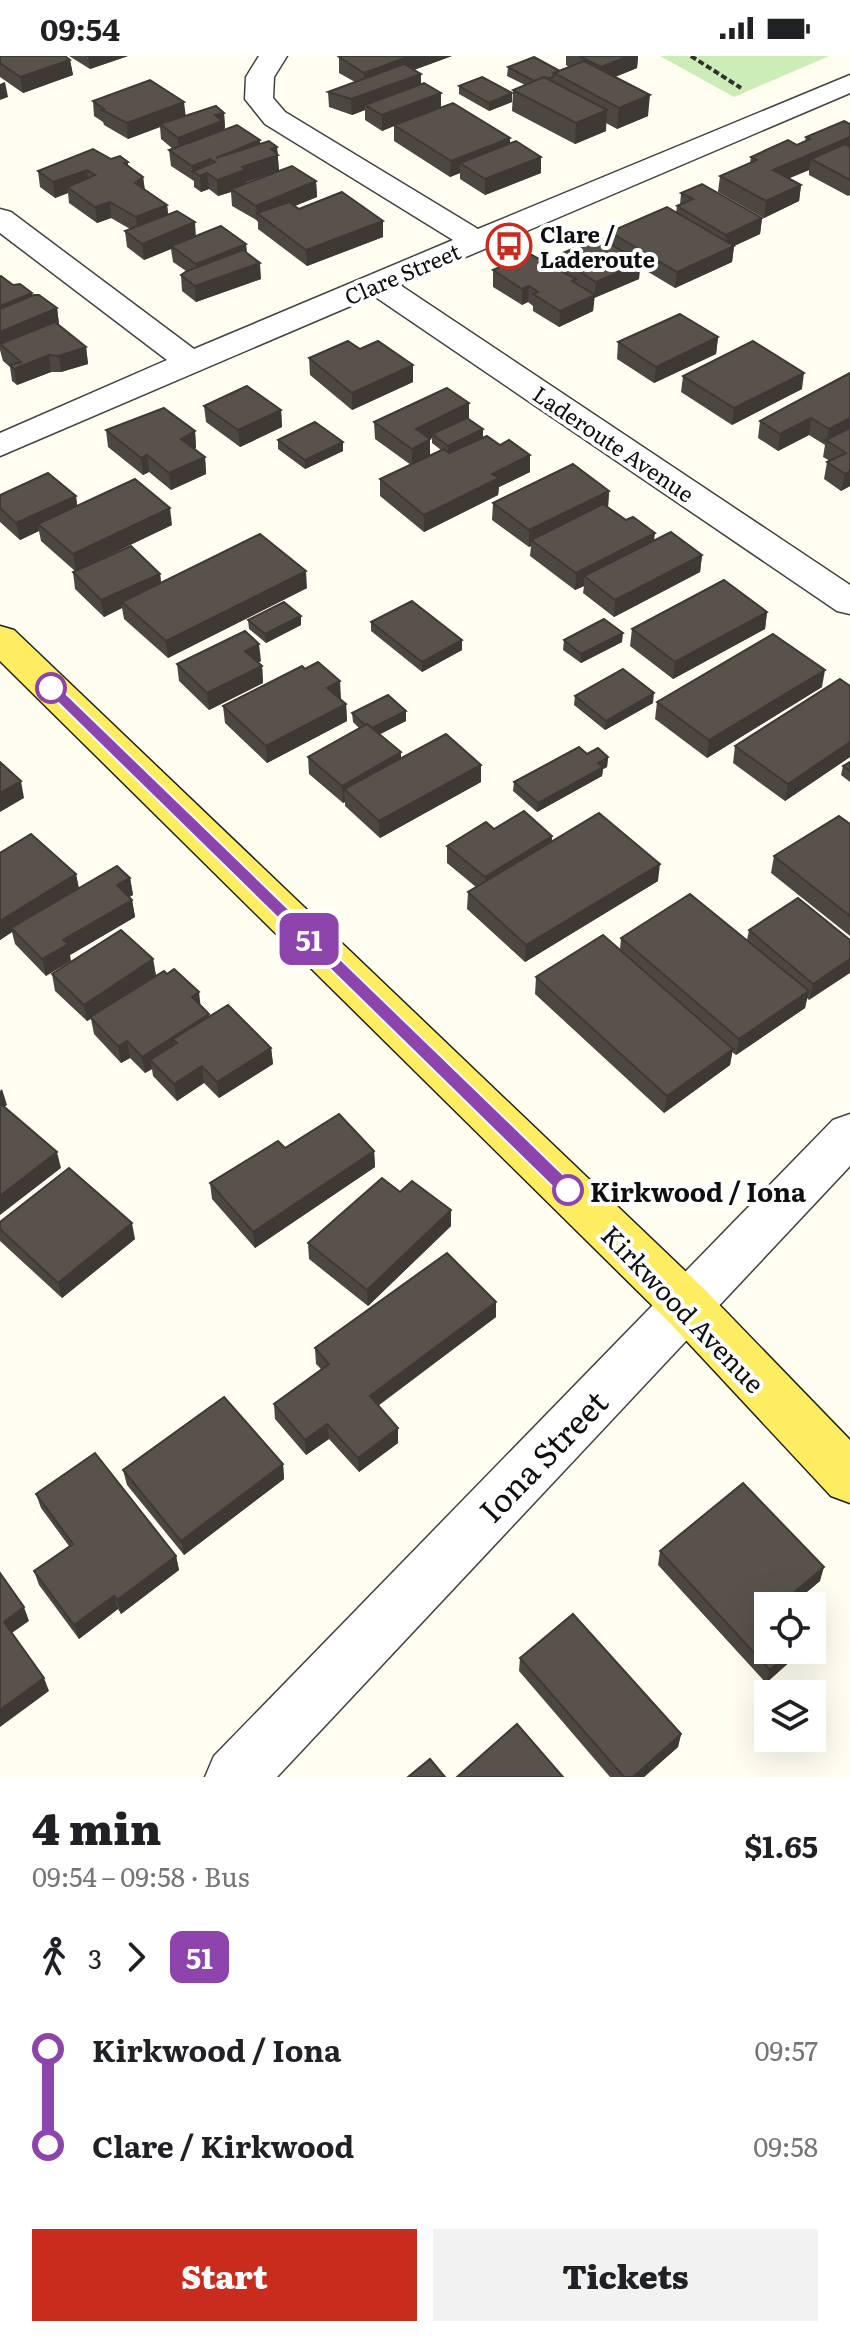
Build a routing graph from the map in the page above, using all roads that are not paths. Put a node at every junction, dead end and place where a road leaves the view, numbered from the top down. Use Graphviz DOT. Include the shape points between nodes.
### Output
graph roads {
  1 [pos="273,56"];
  2 [pos="845,91"];
  3 [pos="0,218"];
  4 [pos="476,241"];
  5 [pos="377,284"];
  6 [pos="191,362"];
  7 [pos="0,446"];
  8 [pos="850,602"];
  9 [pos="0,639"];
  10 [pos="850,1134"];
  11 [pos="686,1305"];
  12 [pos="850,1478"];
  13 [pos="235,1777"];
  1 -- 4 [label="street" via="260,77 259,99 275,118"];
  2 -- 4 [label="street, Clare Street"];
  3 -- 6 [label="street"];
  4 -- 5 [label="street, Clare Street"];
  5 -- 6 [label="street, Clare Street"];
  5 -- 8 [label="street, Laderoute Avenue"];
  6 -- 7 [label="street, Clare Street"];
  9 -- 11 [label="main road, Kirkwood Avenue"];
  10 -- 11 [label="street, Iona Street"];
  11 -- 12 [label="main road, Kirkwood Avenue"];
  11 -- 13 [label="street, Iona Street"];
}
